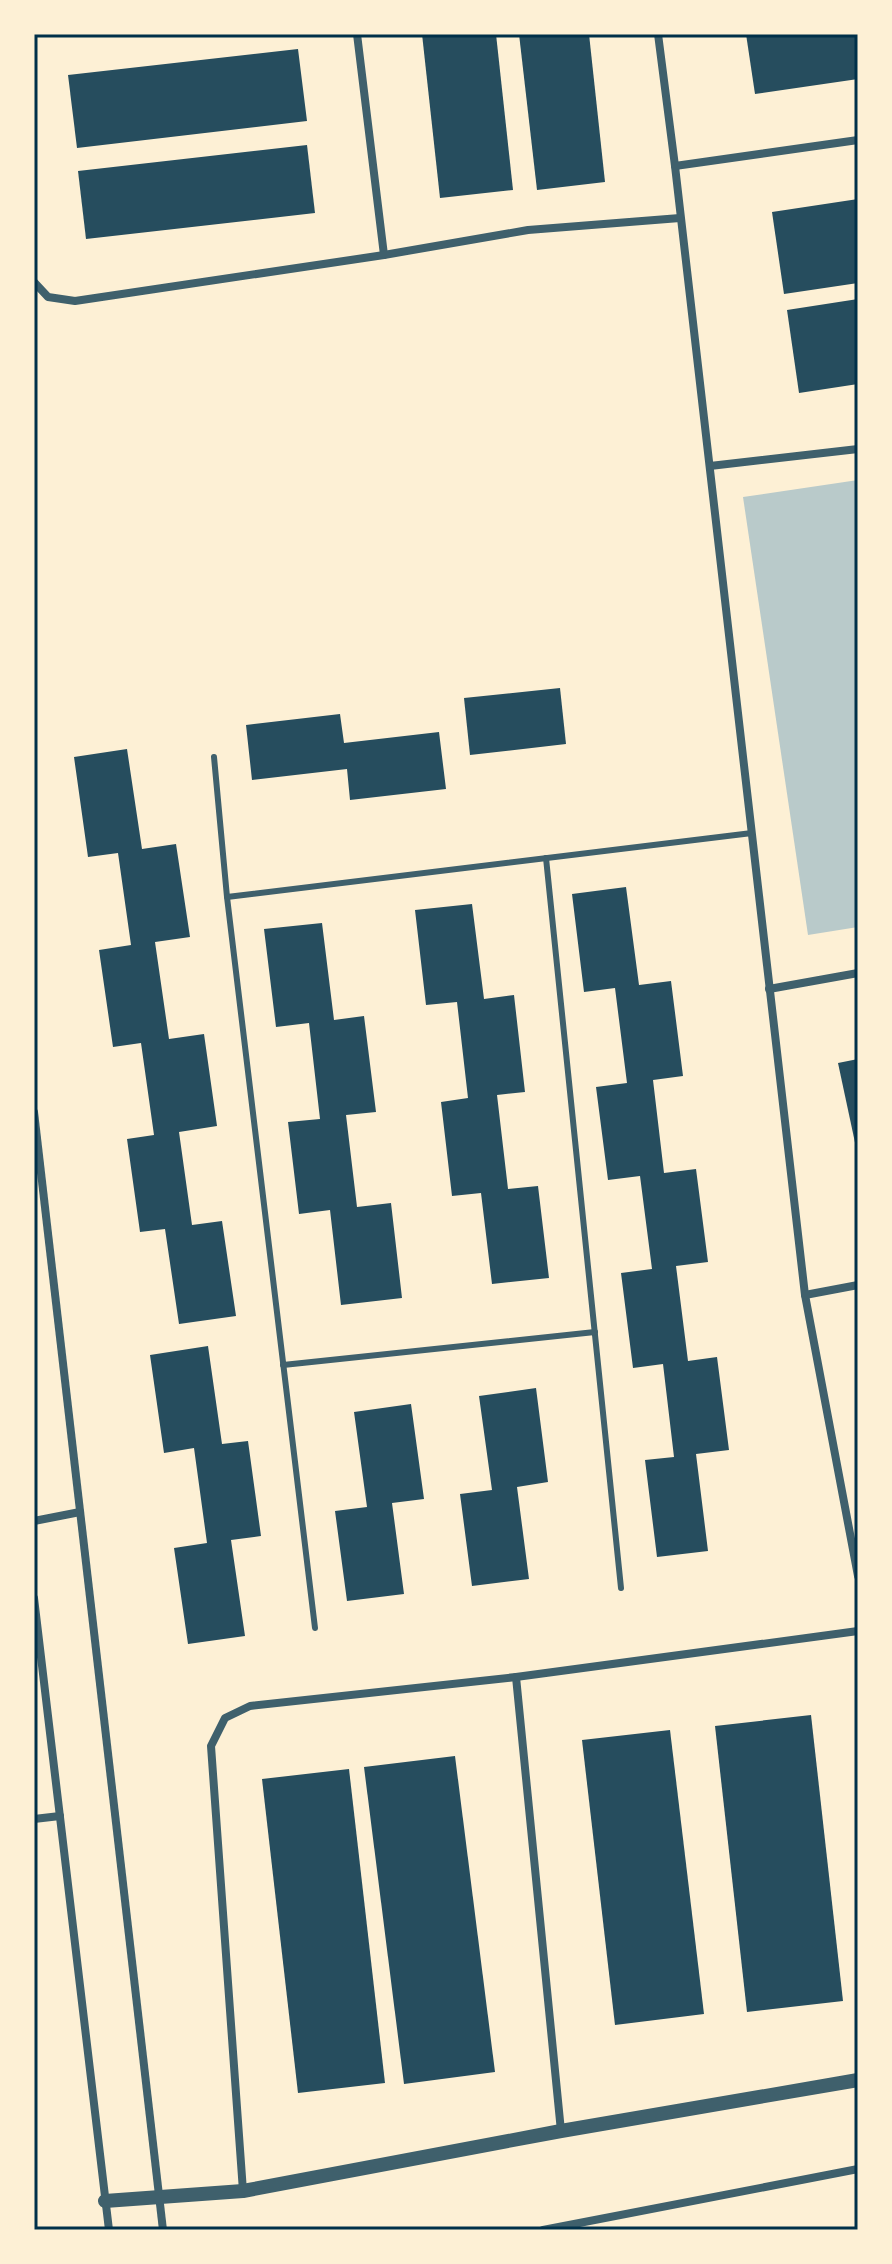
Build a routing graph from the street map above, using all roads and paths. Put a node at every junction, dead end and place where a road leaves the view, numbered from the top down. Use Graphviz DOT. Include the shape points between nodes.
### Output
graph roads {
  1 [pos="357,34"];
  2 [pos="658,34"];
  3 [pos="858,140"];
  4 [pos="675,166"];
  5 [pos="680,218"];
  6 [pos="384,255"];
  7 [pos="34,282"];
  8 [pos="858,449"];
  9 [pos="710,466"];
  10 [pos="214,757"];
  11 [pos="752,833"];
  12 [pos="546,858"];
  13 [pos="227,897"];
  14 [pos="858,973"];
  15 [pos="769,989"];
  16 [pos="34,1112"];
  17 [pos="858,1285"];
  18 [pos="805,1295"];
  19 [pos="595,1332"];
  20 [pos="283,1365"];
  21 [pos="80,1512"];
  22 [pos="34,1521"];
  23 [pos="858,1576"];
  24 [pos="621,1588"];
  25 [pos="34,1598"];
  26 [pos="315,1628"];
  27 [pos="858,1631"];
  28 [pos="516,1677"];
  29 [pos="60,1816"];
  30 [pos="34,1819"];
  31 [pos="858,2080"];
  32 [pos="561,2131"];
  33 [pos="858,2169"];
  34 [pos="243,2191"];
  35 [pos="159,2197"];
  36 [pos="105,2201"];
  37 [pos="568,2228"];
  38 [pos="109,2230"];
  39 [pos="163,2230"];
  40 [pos="543,2230"];
  1 -- 6 [label="street"];
  2 -- 4 [label="street"];
  3 -- 4 [label="street"];
  4 -- 5 [label="street"];
  5 -- 6 [label="street" via="528,230"];
  5 -- 9 [label="street"];
  6 -- 7 [label="street" via="75,301 48,297"];
  8 -- 9 [label="street"];
  9 -- 11 [label="street"];
  10 -- 13 [label="lane"];
  11 -- 12 [label="lane"];
  11 -- 15 [label="street"];
  12 -- 13 [label="lane"];
  12 -- 19 [label="lane"];
  13 -- 20 [label="lane"];
  14 -- 15 [label="street"];
  15 -- 18 [label="street"];
  16 -- 21 [label="street"];
  17 -- 18 [label="street"];
  18 -- 23 [label="street"];
  19 -- 20 [label="lane"];
  19 -- 24 [label="lane"];
  20 -- 26 [label="lane"];
  21 -- 22 [label="street"];
  21 -- 35 [label="street"];
  25 -- 29 [label="street"];
  27 -- 28 [label="street"];
  28 -- 32 [label="street"];
  28 -- 34 [label="street" via="250,1706 225,1718 211,1746"];
  29 -- 30 [label="street"];
  29 -- 36 [label="street"];
  31 -- 32 [label="street"];
  32 -- 34 [label="street"];
  33 -- 37 [label="street"];
  34 -- 35 [label="street"];
  35 -- 36 [label="street"];
  35 -- 39 [label="street"];
  36 -- 38 [label="street"];
  37 -- 40 [label="street"];
}
